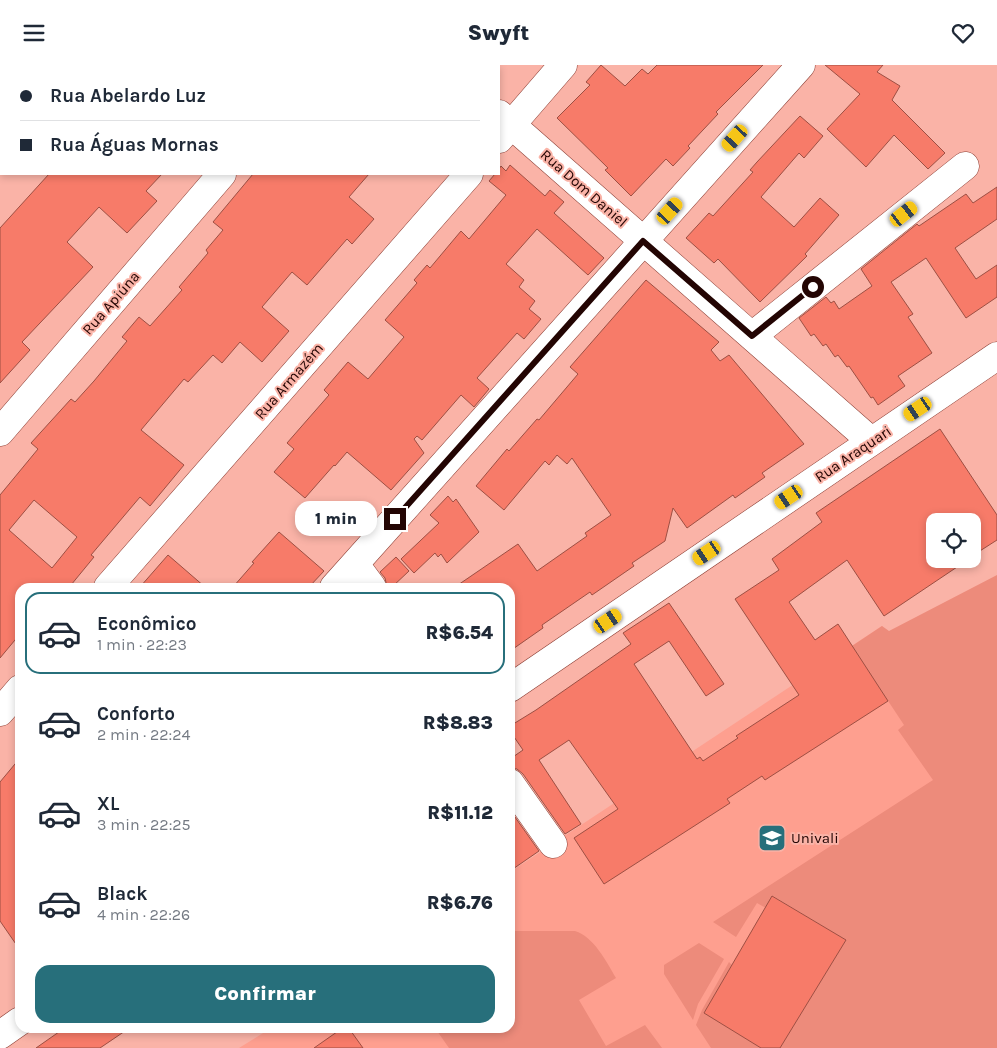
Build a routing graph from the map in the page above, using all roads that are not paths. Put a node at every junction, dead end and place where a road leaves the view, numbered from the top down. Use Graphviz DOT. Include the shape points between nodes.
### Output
graph roads {
  1 [pos="563,65"];
  2 [pos="801,65"];
  3 [pos="503,126"];
  4 [pos="965,166"];
  5 [pos="221,175"];
  6 [pos="468,175"];
  7 [pos="643,241"];
  8 [pos="752,336"];
  9 [pos="997,356"];
  10 [pos="0,432"];
  11 [pos="871,441"];
  12 [pos="356,563"];
  13 [pos="111,583"];
  14 [pos="338,583"];
  15 [pos="369,583"];
  16 [pos="515,684"];
  17 [pos="15,695"];
  18 [pos="0,712"];
  19 [pos="515,790"];
  20 [pos="553,844"];
  21 [pos="15,1024"];
  22 [pos="0,1035"];
  1 -- 3 [label="street"];
  2 -- 7 [label="street"];
  3 -- 7 [label="street, Rua Dom Daniel"];
  4 -- 8 [label="street"];
  5 -- 10 [label="street, Rua Apiúna"];
  6 -- 13 [label="street, Rua Armazém"];
  7 -- 8 [label="street, Rua Dom Daniel"];
  7 -- 12 [label="street"];
  8 -- 11 [label="street, Rua Dom Daniel"];
  9 -- 11 [label="street, Rua Araquari"];
  11 -- 16 [label="street, Rua Araquari"];
  12 -- 14 [label="street"];
  12 -- 15 [label="street"];
  17 -- 18 [label="street"];
  19 -- 20 [label="street"];
  21 -- 22 [label="street"];
}
